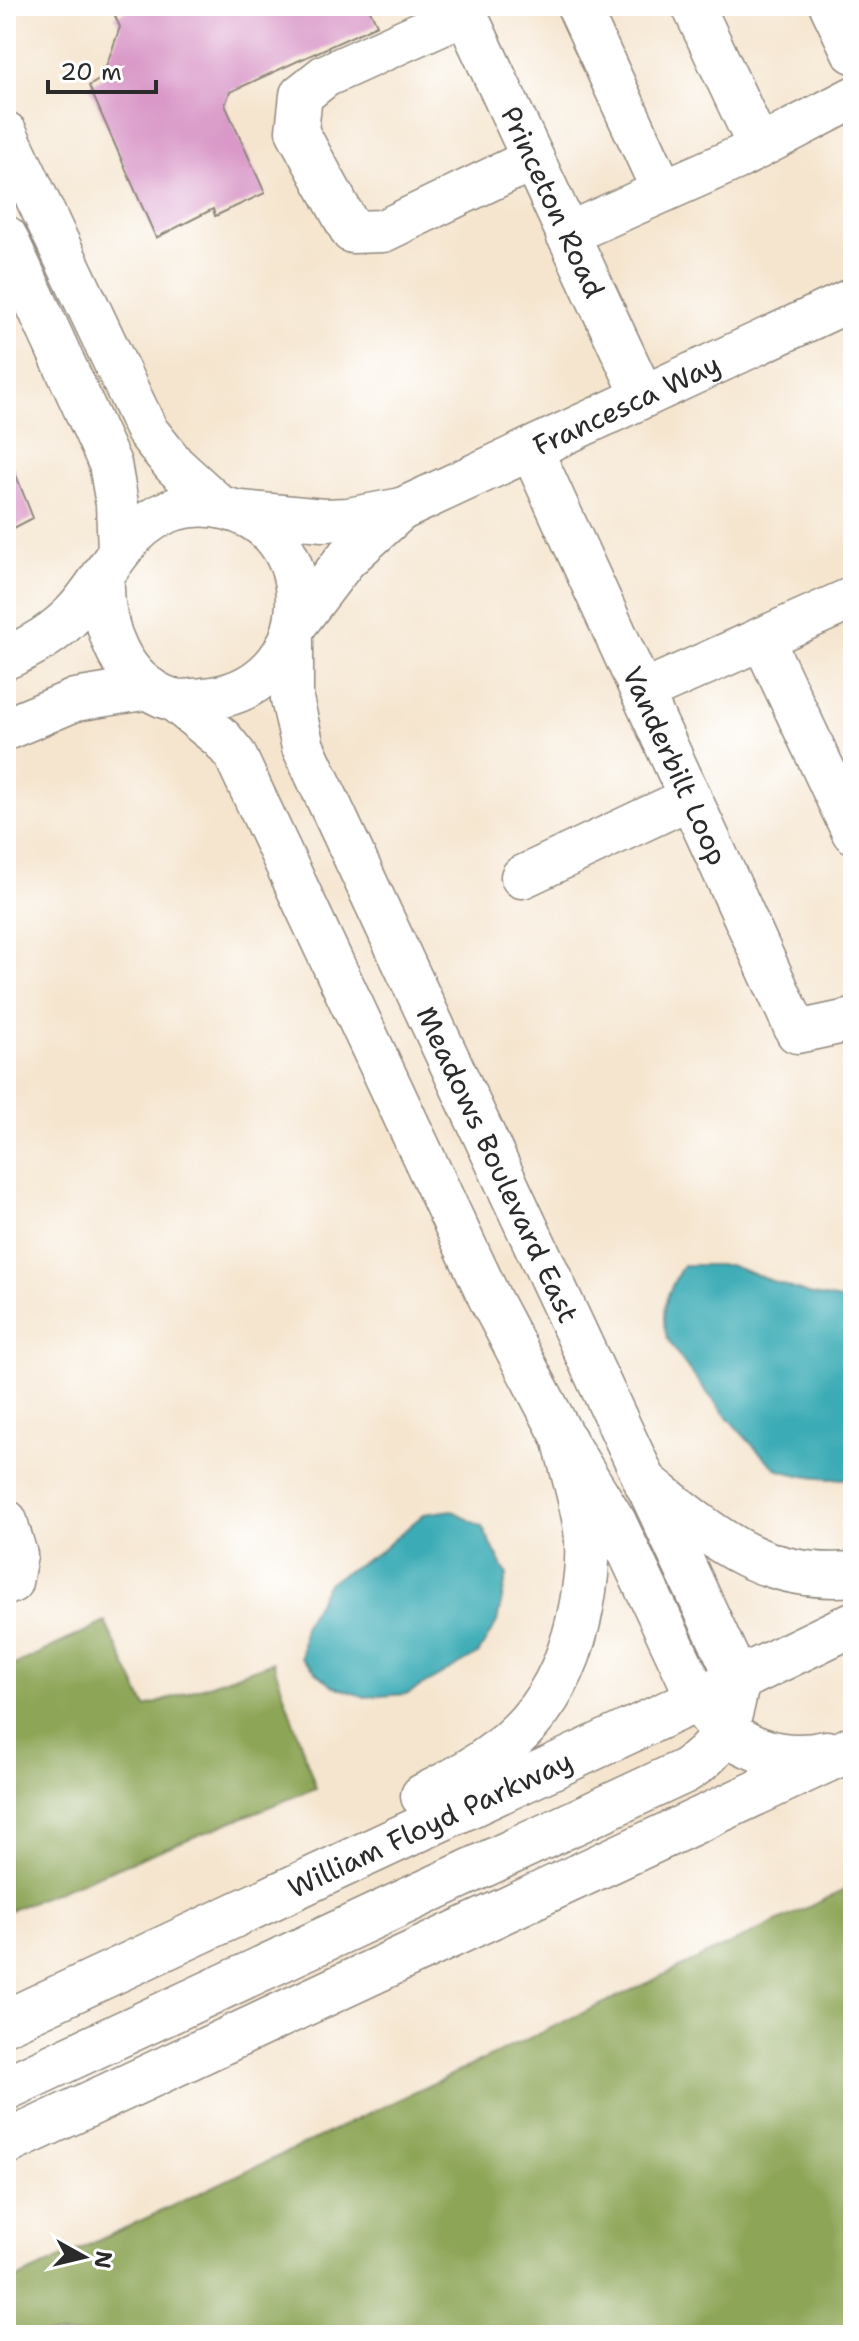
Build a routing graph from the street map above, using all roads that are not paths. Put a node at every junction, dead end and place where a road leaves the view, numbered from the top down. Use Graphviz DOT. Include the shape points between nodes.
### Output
graph roads {
  1 [pos="578,6"];
  2 [pos="693,6"];
  3 [pos="831,6"];
  4 [pos="463,9"];
  5 [pos="853,52"];
  6 [pos="853,98"];
  7 [pos="6,133"];
  8 [pos="759,147"];
  9 [pos="533,159"];
  10 [pos="663,191"];
  11 [pos="567,234"];
  12 [pos="6,237"];
  13 [pos="853,299"];
  14 [pos="643,396"];
  15 [pos="531,449"];
  16 [pos="230,509"];
  17 [pos="402,509"];
  18 [pos="111,563"];
  19 [pos="853,598"];
  20 [pos="294,632"];
  21 [pos="762,638"];
  22 [pos="6,658"];
  23 [pos="642,692"];
  24 [pos="162,694"];
  25 [pos="6,729"];
  26 [pos="690,798"];
  27 [pos="853,832"];
  28 [pos="522,877"];
  29 [pos="853,1020"];
  30 [pos="565,1441"];
  31 [pos="647,1484"];
  32 [pos="6,1521"];
  33 [pos="853,1574"];
  34 [pos="11,1582"];
  35 [pos="853,1624"];
  36 [pos="738,1680"];
  37 [pos="698,1699"];
  38 [pos="726,1732"];
  39 [pos="852,1748"];
  40 [pos="122,1967"];
  41 [pos="6,2022"];
  42 [pos="6,2088"];
  43 [pos="6,2143"];
  1 -- 10 [label="street"];
  2 -- 8 [label="street"];
  3 -- 5 [label="street"];
  4 -- 9 [label="street, Princeton Road"];
  4 -- 9 [label="street" via="325,76 301,95 297,131 352,232 383,231"];
  6 -- 8 [label="street"];
  7 -- 16 [label="street" via="143,424 174,465"];
  8 -- 10 [label="street"];
  9 -- 11 [label="street, Princeton Road"];
  10 -- 11 [label="street"];
  11 -- 14 [label="street, Princeton Road"];
  12 -- 18 [label="street" via="110,464 117,504"];
  13 -- 14 [label="street, Francesca Way"];
  14 -- 15 [label="street, Francesca Way"];
  15 -- 17 [label="street, Francesca Way"];
  15 -- 23 [label="street, Vanderbilt Loop"];
  16 -- 17 [label="street, Francesca Way" via="323,520"];
  16 -- 18 [label="street" via="199,506 162,514 132,534"];
  16 -- 20 [label="street" via="271,533 293,567"];
  17 -- 20 [label="street, Francesca Way" via="345,560"];
  18 -- 22 [label="street" via="58,629"];
  18 -- 24 [label="street" via="104,614 110,636 132,673"];
  19 -- 21 [label="street"];
  20 -- 24 [label="street" via="257,682 217,698"];
  20 -- 31 [label="street, Meadows Boulevard East" via="292,699 303,747"];
  21 -- 23 [label="street"];
  21 -- 27 [label="street"];
  23 -- 26 [label="street, Vanderbilt Loop"];
  24 -- 25 [label="street" via="75,700"];
  24 -- 30 [label="street" via="215,733 235,755 491,1301"];
  26 -- 28 [label="street"];
  26 -- 29 [label="street, Vanderbilt Loop" via="797,1032"];
  30 -- 37 [label="street" via="615,1522"];
  30 -- 40 [label="highway" via="587,1533 584,1594 568,1656 538,1714 484,1764 305,1851"];
  31 -- 33 [label="highway" via="747,1557 788,1571"];
  31 -- 36 [label="street, Meadows Boulevard East"];
  32 -- 34 [label="street" via="16,1555"];
  35 -- 36 [label="highway, William Floyd Parkway"];
  36 -- 37 [label="highway, William Floyd Parkway"];
  36 -- 38 [label="highway"];
  37 -- 38 [label="highway"];
  37 -- 40 [label="highway, William Floyd Parkway"];
  38 -- 39 [label="highway" via="745,1745 792,1756"];
  38 -- 42 [label="highway" via="685,1771"];
  39 -- 43 [label="highway"];
  40 -- 41 [label="highway, William Floyd Parkway"];
}
